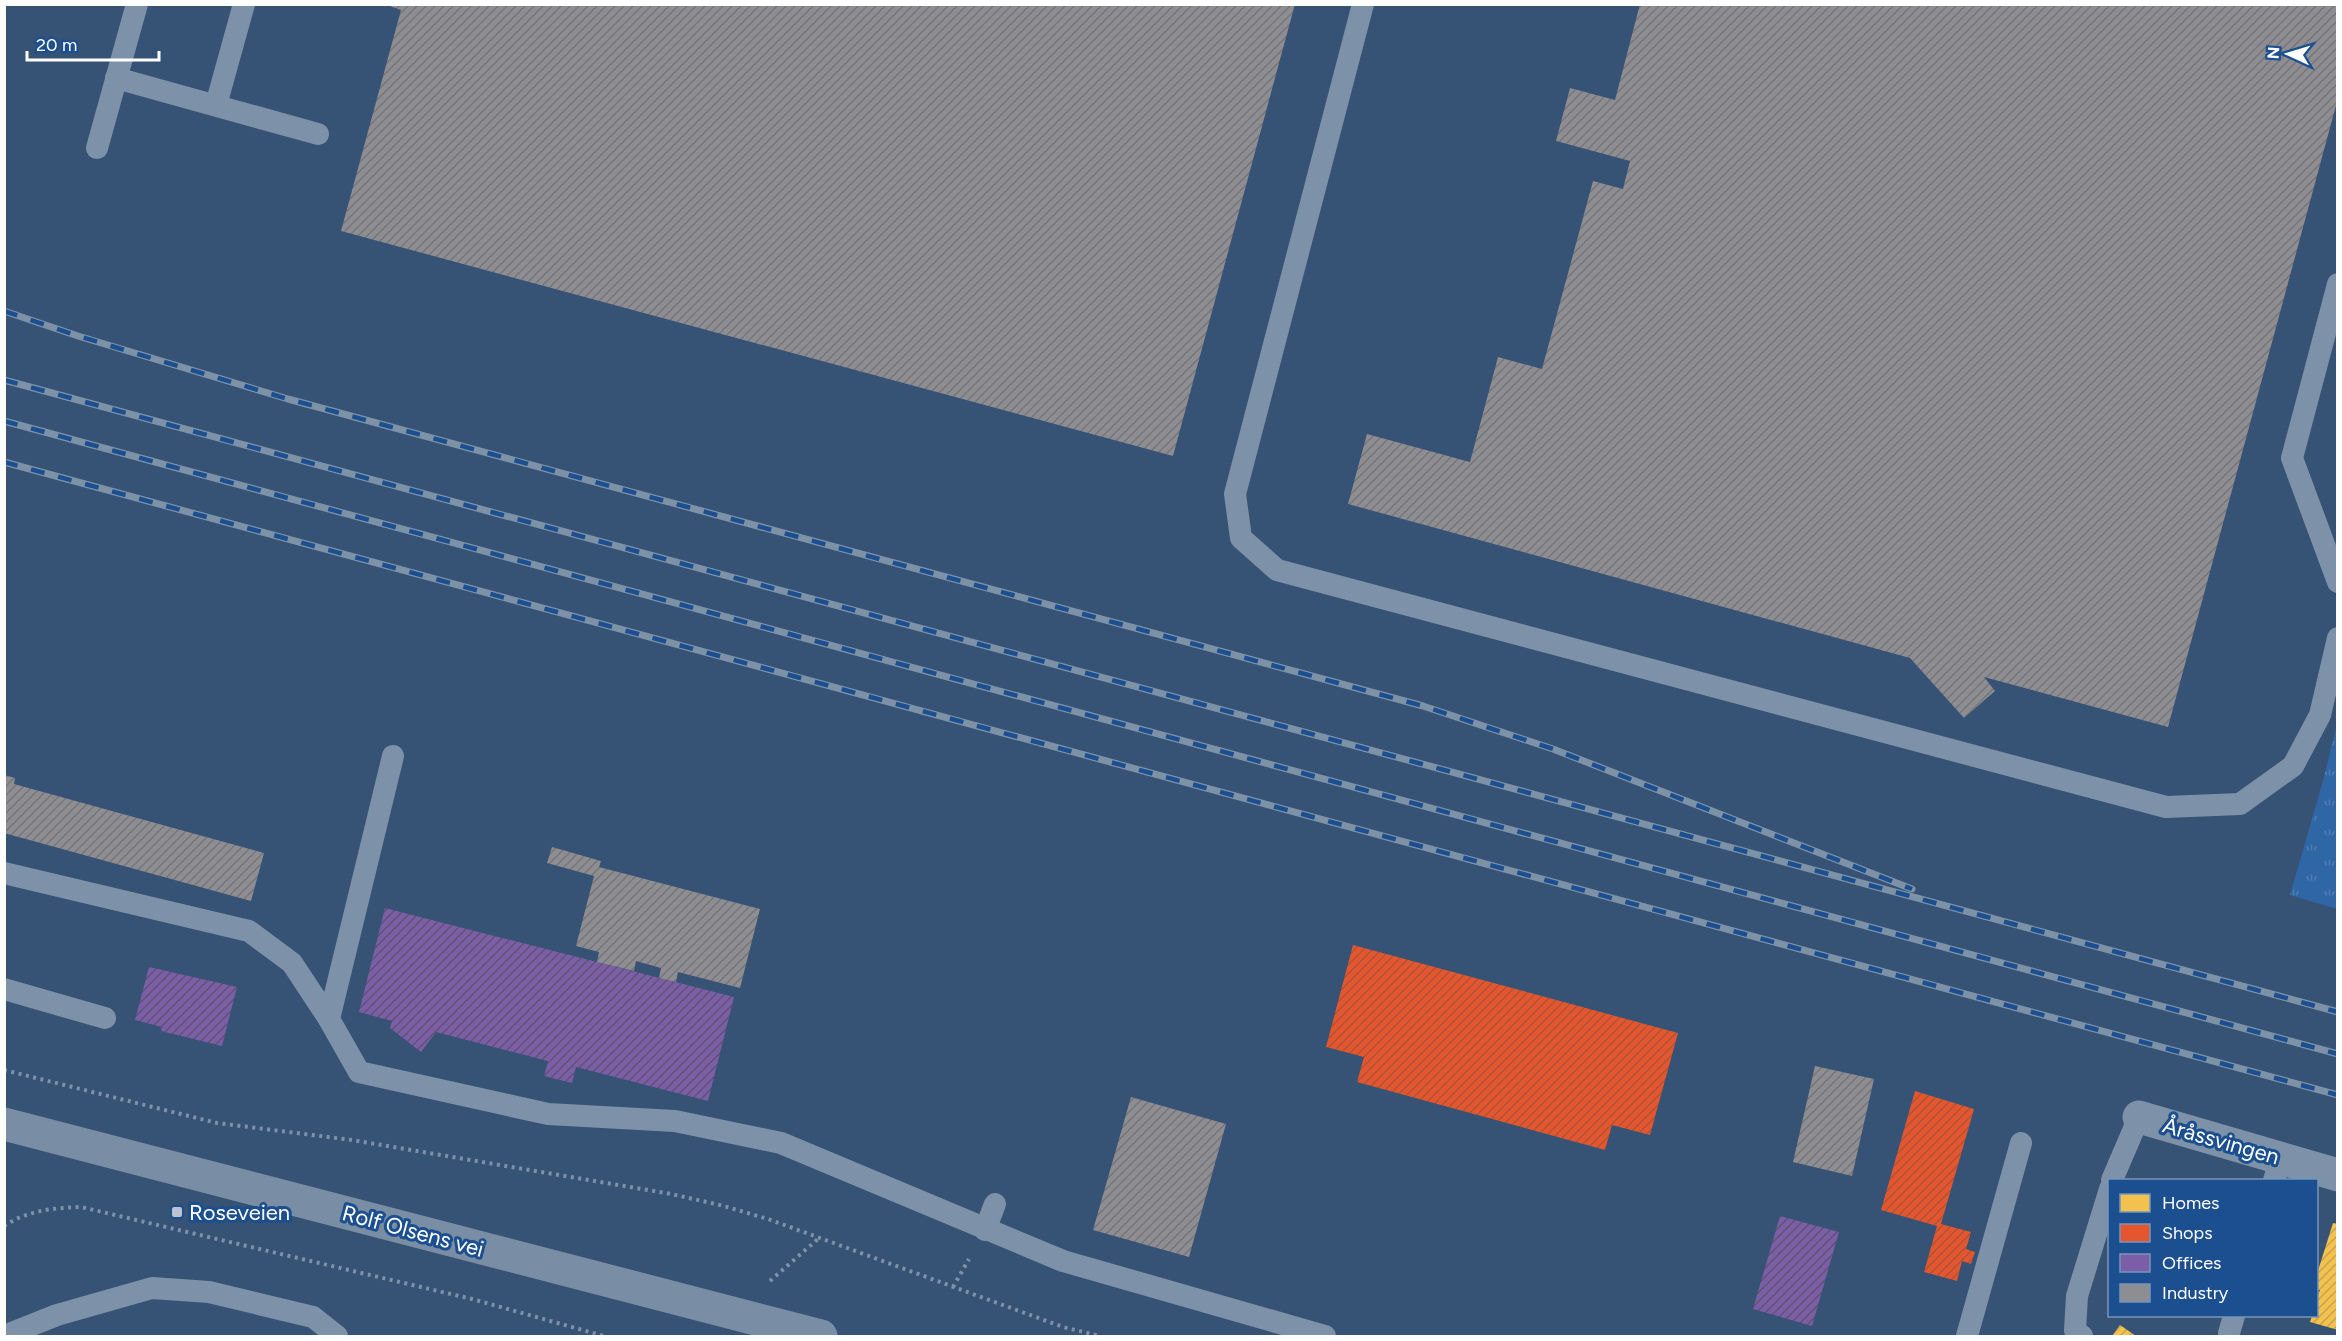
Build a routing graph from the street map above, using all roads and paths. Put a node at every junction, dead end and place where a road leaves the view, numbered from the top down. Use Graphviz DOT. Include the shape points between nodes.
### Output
graph roads {
  1 [pos="136,4"];
  2 [pos="244,4"];
  3 [pos="1363,4"];
  4 [pos="116,78"];
  5 [pos="216,105"];
  6 [pos="318,134"];
  7 [pos="97,148"];
  8 [pos="2337,284"];
  9 [pos="2337,582"];
  10 [pos="2337,638"];
  11 [pos="393,756"];
  12 [pos="4,873"];
  13 [pos="4,989"];
  14 [pos="105,1018"];
  15 [pos="329,1019"];
  16 [pos="4,1070"];
  17 [pos="2139,1117"];
  18 [pos="4,1124"];
  19 [pos="2021,1143"];
  20 [pos="2277,1169"];
  21 [pos="2337,1175"];
  22 [pos="2112,1179"];
  23 [pos="2108,1193"];
  24 [pos="995,1204"];
  25 [pos="4,1226"];
  26 [pos="986,1230"];
  27 [pos="819,1238"];
  28 [pos="763,1286"];
  29 [pos="4,1336"];
  30 [pos="337,1336"];
  31 [pos="604,1336"];
  32 [pos="821,1336"];
  33 [pos="1100,1336"];
  34 [pos="1325,1336"];
  35 [pos="1966,1336"];
  36 [pos="2082,1336"];
  1 -- 4 [label="lane"];
  2 -- 5 [label="lane"];
  3 -- 10 [label="lane" via="1235,494 1241,538 1277,570 2166,807 2240,804 2293,766 2320,715"];
  4 -- 5 [label="lane"];
  4 -- 7 [label="lane"];
  5 -- 6 [label="lane"];
  8 -- 9 [label="lane" via="2292,458"];
  11 -- 15 [label="lane"];
  12 -- 15 [label="lane" via="249,931 292,963"];
  13 -- 14 [label="lane"];
  15 -- 26 [label="lane" via="359,1072 548,1114 675,1121 781,1143"];
  16 -- 27 [label="path" via="217,1123 352,1140 671,1194 739,1211"];
  17 -- 20 [label="street, Åråssvingen"];
  17 -- 22 [label="lane"];
  18 -- 32 [label="main road, Rolf Olsens vei"];
  19 -- 35 [label="lane"];
  20 -- 21 [label="street, Åråssvingen"];
  23 -- 36 [label="lane" via="2077,1296 2074,1330"];
  24 -- 26 [label="lane"];
  25 -- 31 [label="path" via="48,1208 81,1207 472,1299"];
  26 -- 34 [label="lane" via="1063,1262"];
  27 -- 28 [label="path"];
  27 -- 33 [label="path" via="1063,1327"];
  29 -- 30 [label="lane" via="57,1315 152,1288 209,1292 313,1317"];
}
